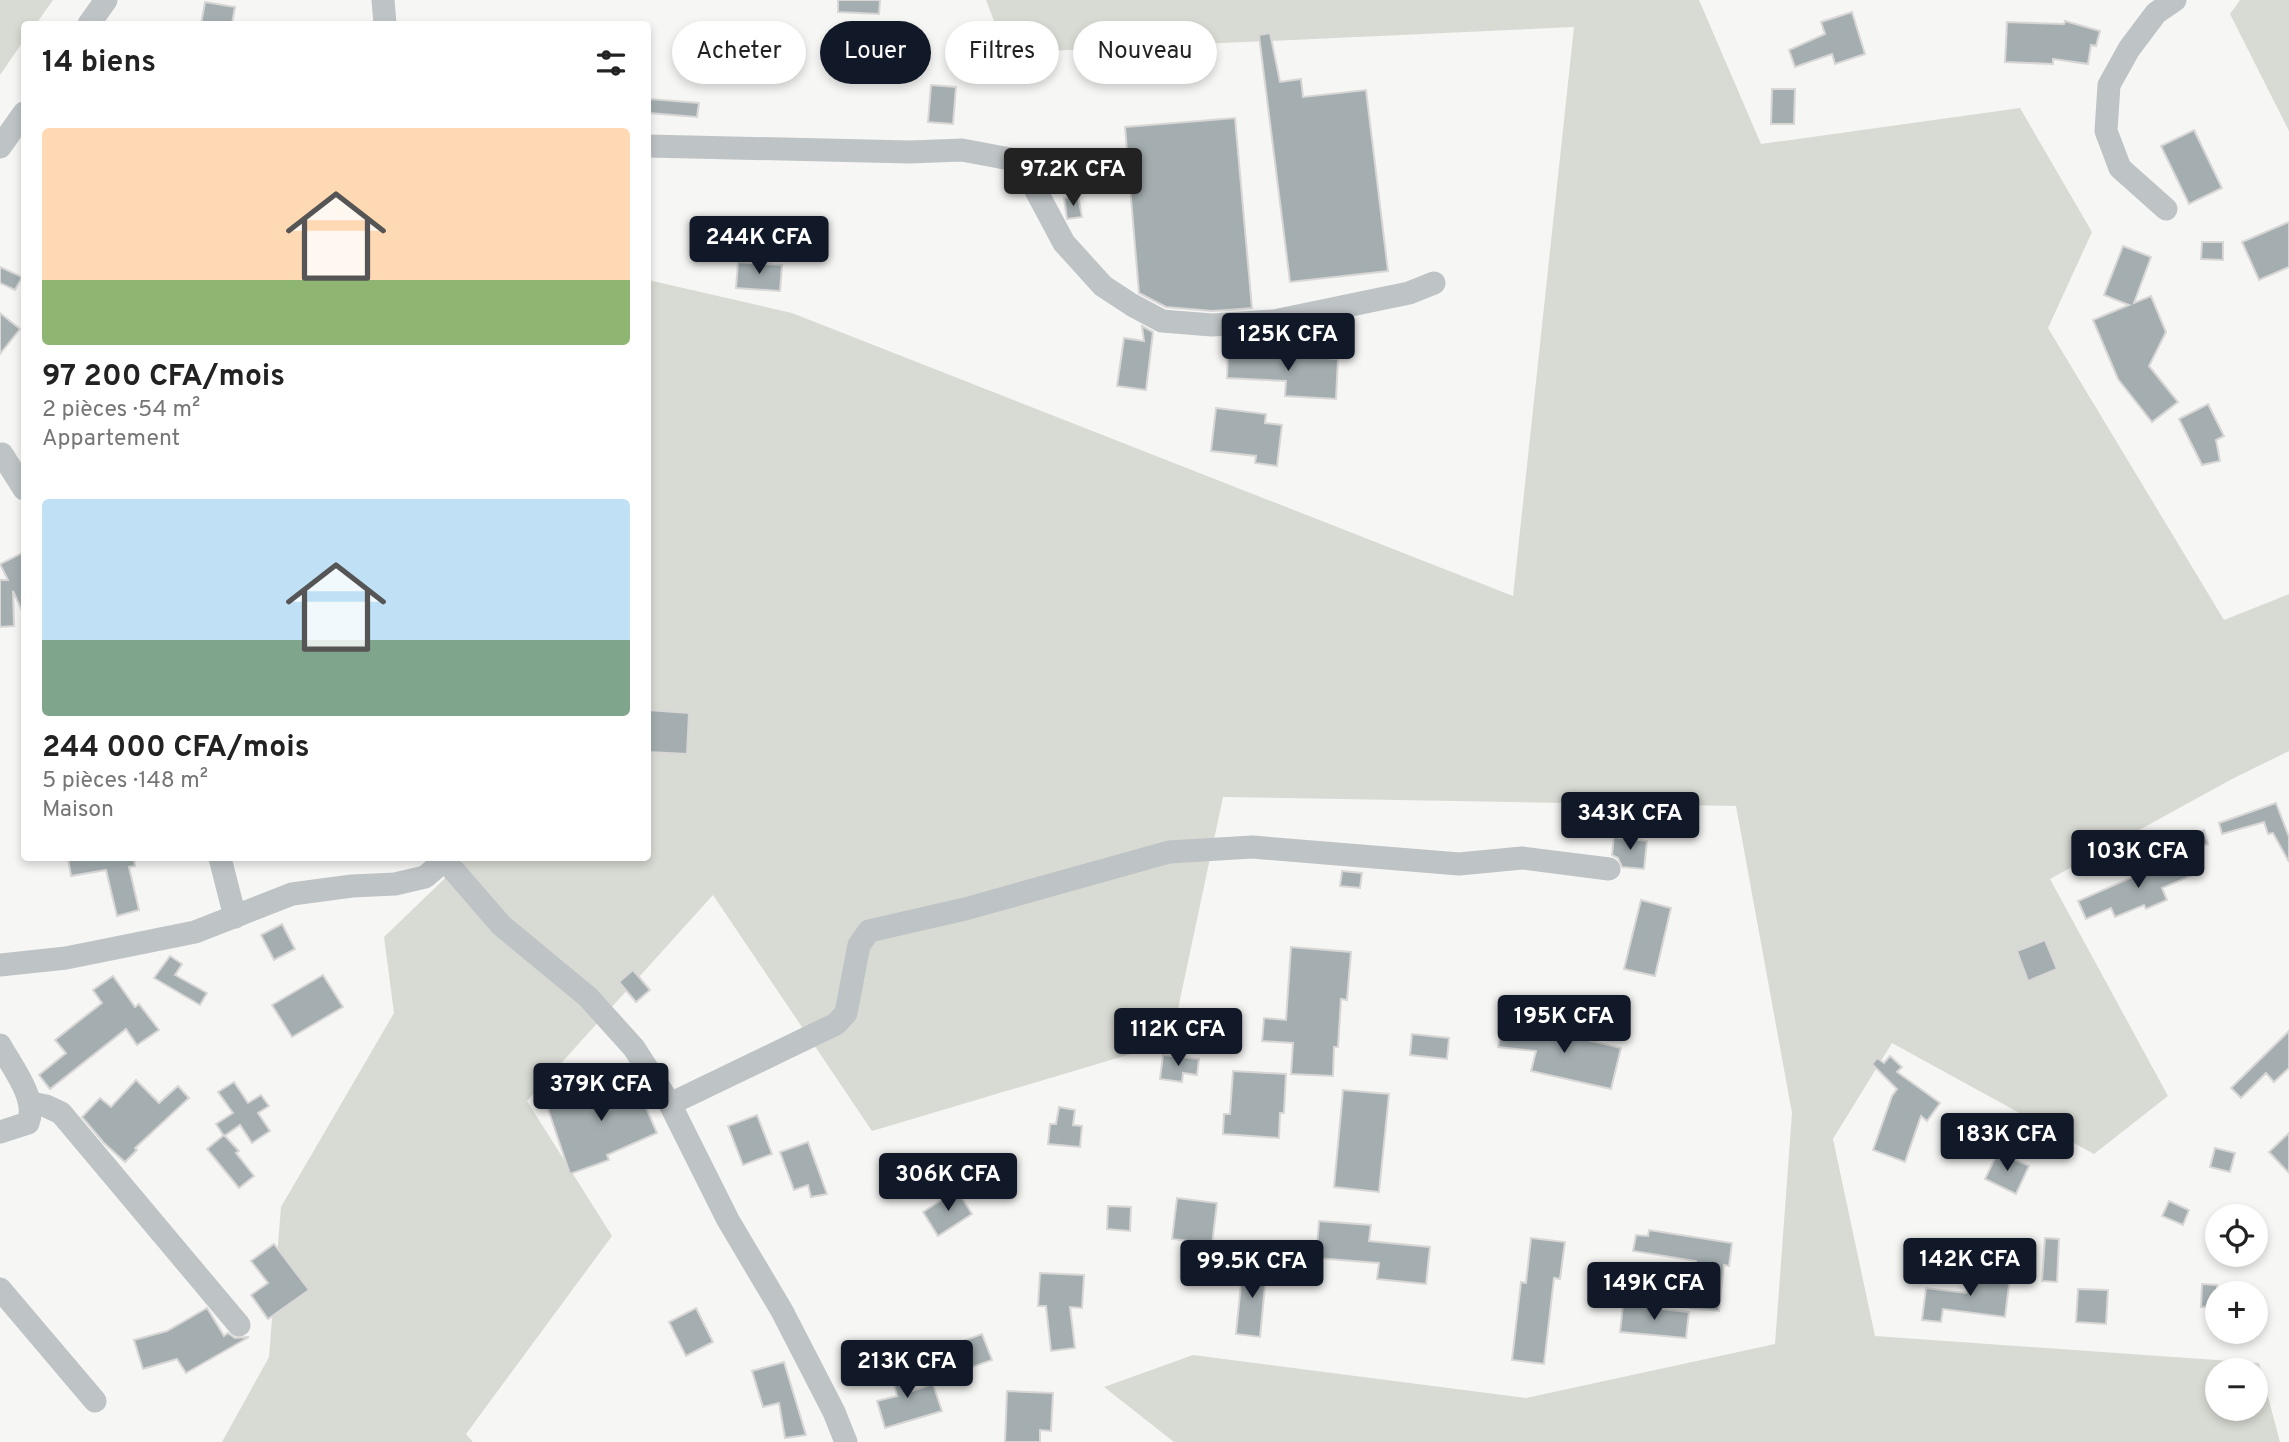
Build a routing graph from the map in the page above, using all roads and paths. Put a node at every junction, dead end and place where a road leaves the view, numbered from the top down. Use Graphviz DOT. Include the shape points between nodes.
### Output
graph roads {
  1 [pos="106,0"];
  2 [pos="383,0"];
  3 [pos="2175,0"];
  4 [pos="91,21"];
  5 [pos="384,21"];
  6 [pos="21,117"];
  7 [pos="0,146"];
  8 [pos="651,146"];
  9 [pos="2166,209"];
  10 [pos="1434,283"];
  11 [pos="2,454"];
  12 [pos="21,484"];
  13 [pos="220,861"];
  14 [pos="442,861"];
  15 [pos="446,861"];
  16 [pos="1609,869"];
  17 [pos="235,917"];
  18 [pos="0,965"];
  19 [pos="0,1045"];
  20 [pos="31,1103"];
  21 [pos="670,1104"];
  22 [pos="0,1132"];
  23 [pos="0,1289"];
  24 [pos="239,1325"];
  25 [pos="95,1401"];
  26 [pos="846,1442"];
  1 -- 4 [label="street"];
  2 -- 5 [label="street"];
  3 -- 9 [label="street" via="2156,13 2109,85 2106,131 2120,168"];
  6 -- 7 [label="street"];
  8 -- 10 [label="street" via="962,149 1010,159 1033,185 1064,243 1103,286 1162,321 1212,326 1273,321 1409,293"];
  11 -- 12 [label="street"];
  13 -- 17 [label="street"];
  14 -- 17 [label="street" via="425,877 292,894"];
  15 -- 21 [label="street" via="501,925 597,1007 634,1048"];
  16 -- 21 [label="street" via="1522,858 1459,864 1252,847 1169,852 869,931 859,944 846,1013 836,1024"];
  17 -- 18 [label="street" via="195,932 66,958"];
  19 -- 20 [label="street"];
  20 -- 22 [label="street" via="28,1123"];
  20 -- 24 [label="street" via="61,1112"];
  21 -- 26 [label="street" via="728,1220 782,1311"];
  23 -- 25 [label="street"];
}
